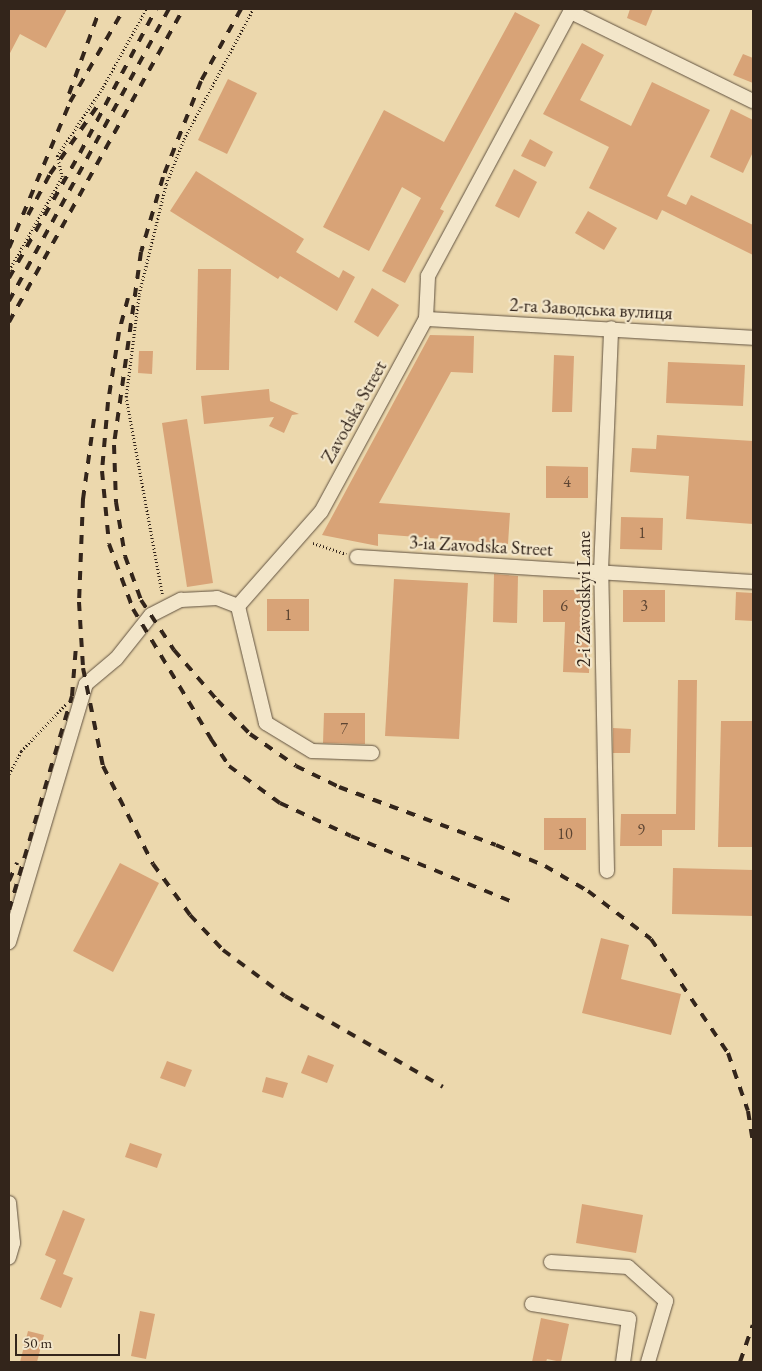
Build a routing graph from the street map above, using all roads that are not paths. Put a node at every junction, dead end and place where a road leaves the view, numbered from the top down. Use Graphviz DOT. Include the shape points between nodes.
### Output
graph roads {
  1 [pos="571,10"];
  2 [pos="753,102"];
  3 [pos="426,318"];
  4 [pos="611,328"];
  5 [pos="753,338"];
  6 [pos="357,557"];
  7 [pos="601,571"];
  8 [pos="753,582"];
  9 [pos="238,606"];
  10 [pos="372,753"];
  11 [pos="607,871"];
  12 [pos="9,942"];
  13 [pos="9,1203"];
  14 [pos="9,1257"];
  15 [pos="551,1262"];
  16 [pos="532,1304"];
  17 [pos="622,1362"];
  18 [pos="648,1362"];
  1 -- 2 [label="street"];
  1 -- 3 [label="street, Zavodska Street" via="428,276"];
  3 -- 4 [label="street, 2-га Заводська вулиця"];
  3 -- 9 [label="street, Zavodska Street" via="320,512"];
  4 -- 5 [label="street, 2-га Заводська вулиця"];
  4 -- 7 [label="street, 2-i Zavodskyi Lane"];
  6 -- 7 [label="street, 3-ia Zavodska Street"];
  7 -- 8 [label="street, 3-ia Zavodska Street"];
  7 -- 11 [label="street, 2-i Zavodskyi Lane"];
  9 -- 10 [label="street" via="266,723 312,751"];
  9 -- 12 [label="street" via="217,598 181,600 151,615 116,659 86,684 80,694"];
  13 -- 14 [label="street" via="13,1236"];
  15 -- 18 [label="street" via="628,1267 666,1301"];
  16 -- 17 [label="street" via="629,1319"];
}
